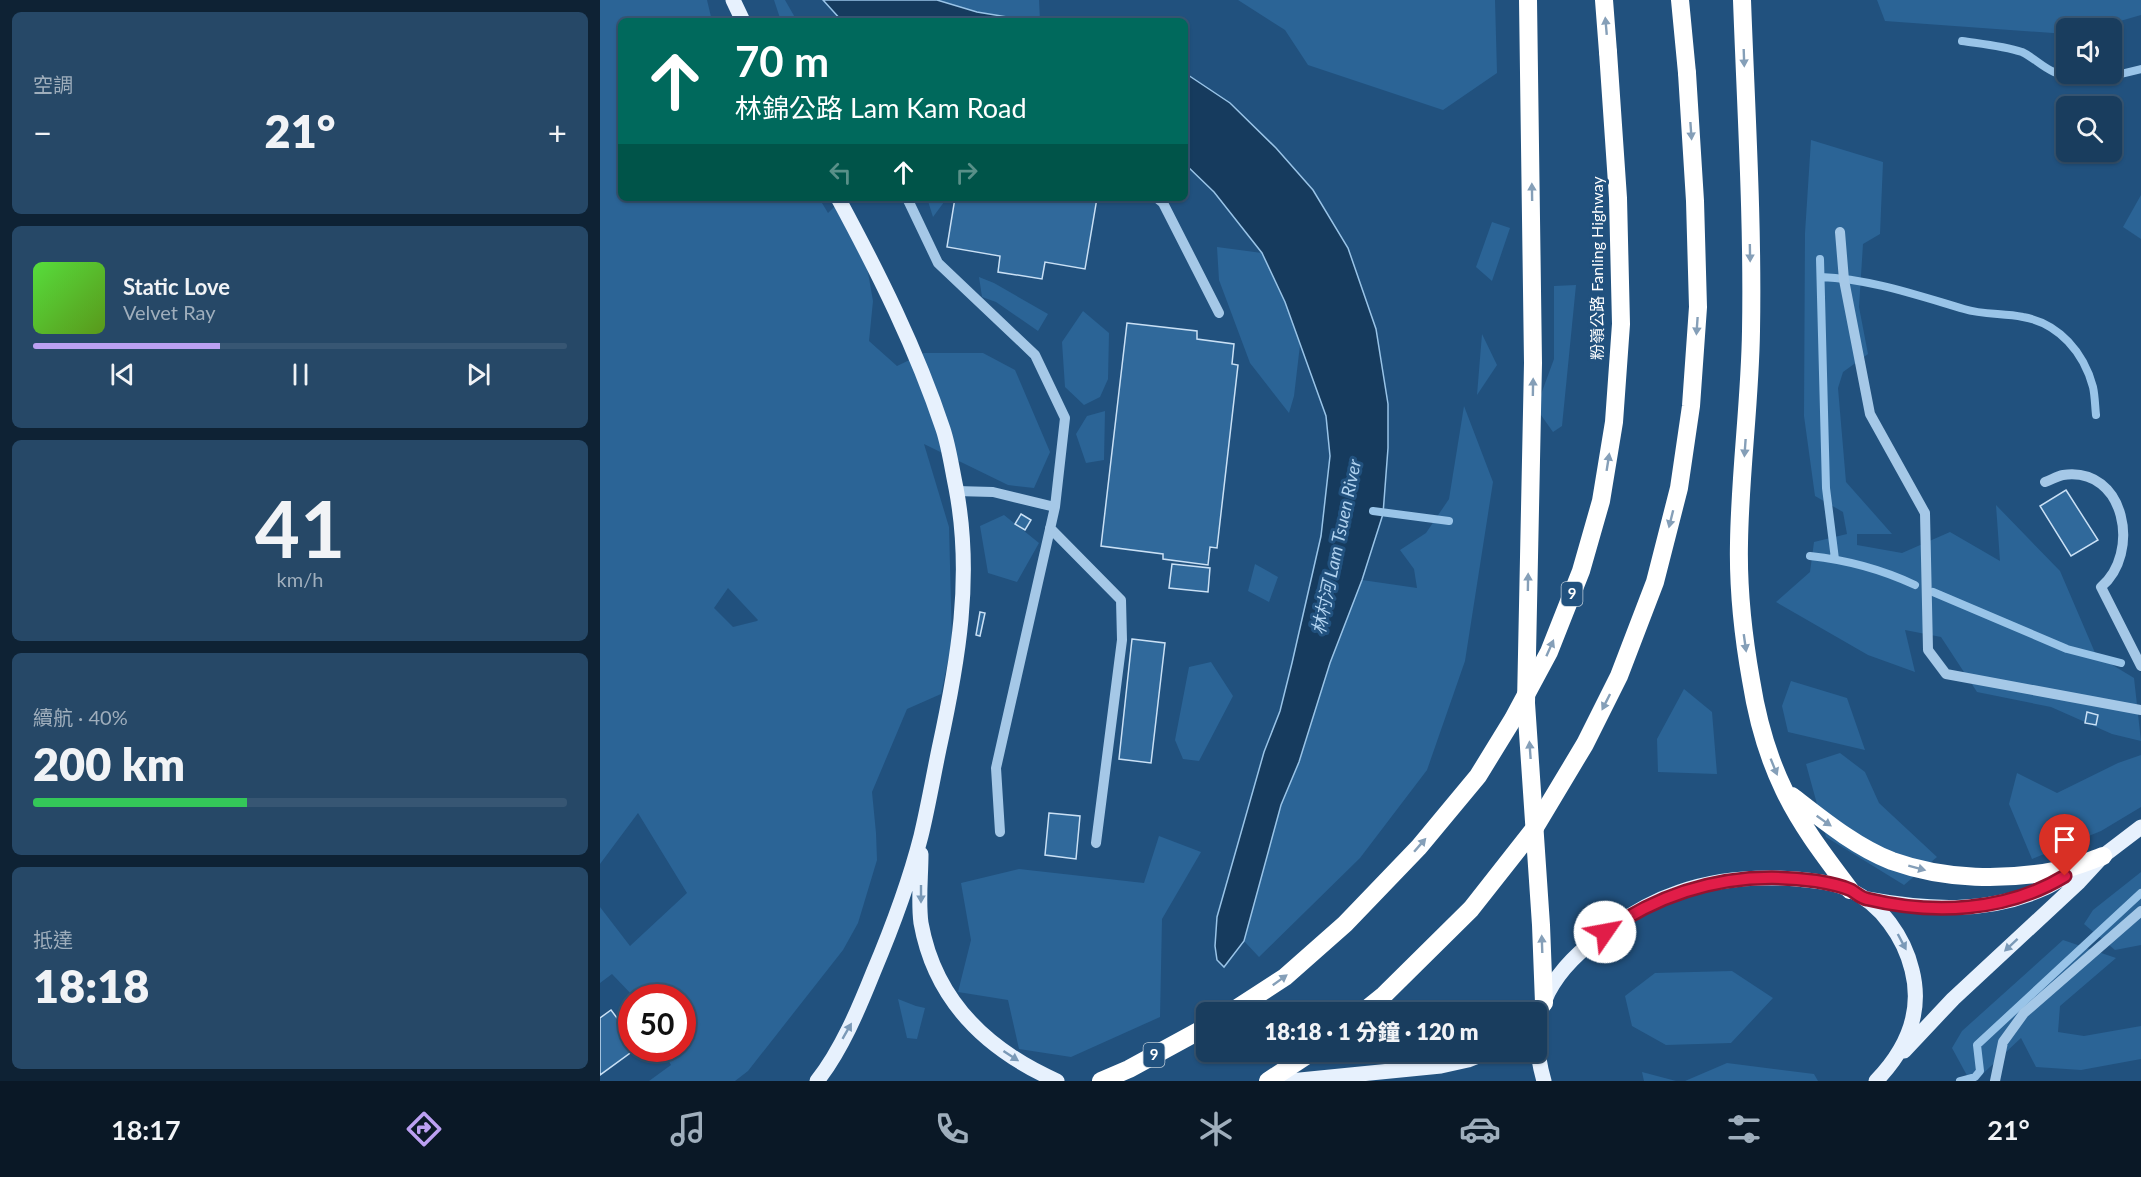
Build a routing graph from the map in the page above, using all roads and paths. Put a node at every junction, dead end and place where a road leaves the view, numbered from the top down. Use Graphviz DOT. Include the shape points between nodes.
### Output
graph roads {
  1 [pos="733,0"];
  2 [pos="1528,0"];
  3 [pos="1604,0"];
  4 [pos="1680,0"];
  5 [pos="1742,0"];
  6 [pos="742,18"];
  7 [pos="840,201"];
  8 [pos="908,201"];
  9 [pos="1161,201"];
  10 [pos="1840,232"];
  11 [pos="1219,313"];
  12 [pos="2045,482"];
  13 [pos="956,491"];
  14 [pos="1055,507"];
  15 [pos="2134,526"];
  16 [pos="1050,528"];
  17 [pos="2130,560"];
  18 [pos="2141,666"];
  19 [pos="2141,710"];
  20 [pos="1784,790"];
  21 [pos="2141,827"];
  22 [pos="1000,832"];
  23 [pos="921,836"];
  24 [pos="1096,843"];
  25 [pos="2103,856"];
  26 [pos="1857,894"];
  27 [pos="2141,911"];
  28 [pos="1246,1002"];
  29 [pos="1375,1002"];
  30 [pos="1540,1002"];
  31 [pos="1546,1002"];
  32 [pos="1196,1032"];
  33 [pos="1297,1062"];
  34 [pos="1459,1062"];
  35 [pos="1539,1062"];
  36 [pos="1892,1065"];
  37 [pos="817,1081"];
  38 [pos="1057,1081"];
  39 [pos="1101,1081"];
  40 [pos="1268,1081"];
  41 [pos="1290,1081"];
  42 [pos="1544,1081"];
  43 [pos="1876,1081"];
  44 [pos="1995,1081"];
  1 -- 6 [label="main road"];
  30 -- 2 [label="highway, one-way" via="1542,926 1526,703 1533,363"];
  28 -- 3 [label="highway, 粉嶺公路 Fanling Highway / 9, one-way, bridge" via="1285,977 1345,924 1419,847 1478,776 1550,652 1581,571 1601,501 1614,423 1621,324 1618,198"];
  4 -- 29 [label="highway, one-way, bridge" via="1695,201 1698,307 1691,406 1679,488 1655,582 1619,676 1585,744 1534,829 1471,909"];
  5 -- 20 [label="highway, one-way" via="1751,331 1739,541 1741,609 1756,710 1765,745"];
  7 -- 13 [label="main road" via="876,268 918,364 943,431"];
  8 -- 14 [label="lane" via="938,262 1035,355 1065,418"];
  9 -- 11 [label="lane"];
  10 -- 19 [label="lane" via="1844,279 1870,414 1925,513 1929,650 1946,674"];
  12 -- 15 [label="lane" via="2061,475 2082,475 2103,482 2120,495"];
  13 -- 14 [label="lane" via="993,492"];
  13 -- 23 [label="main road" via="962,534 960,639"];
  14 -- 16 [label="lane"];
  16 -- 22 [label="lane" via="996,768"];
  16 -- 24 [label="lane" via="1120,600 1122,640"];
  17 -- 18 [label="lane" via="2116,580 2101,587"];
  20 -- 25 [label="highway, one-way" via="1868,849 1928,871 1970,877 2003,876 2061,870"];
  20 -- 26 [label="highway" via="1809,833"];
  21 -- 25 [label="main road"];
  37 -- 23 [label="main road, one-way" via="855,1018 903,897"];
  23 -- 38 [label="main road, one-way" via="921,921 928,952 944,987 964,1018 992,1044 1033,1071"];
  25 -- 26 [label="main road" via="2046,888 1977,906 1917,906"];
  25 -- 36 [label="main road, one-way" via="1953,999"];
  26 -- 31 [label="main road" via="1815,881 1771,878 1713,883 1679,892 1647,905 1592,940 1559,972"];
  26 -- 36 [label="main road, one-way" via="1880,912 1900,937 1915,979 1915,1012"];
  27 -- 44 [label="lane" via="2024,1013 2003,1042"];
  32 -- 39 [label="highway, 9"];
  33 -- 40 [label="highway"];
  34 -- 41 [label="main road"];
  35 -- 42 [label="main road"];
  36 -- 43 [label="main road"];
}
